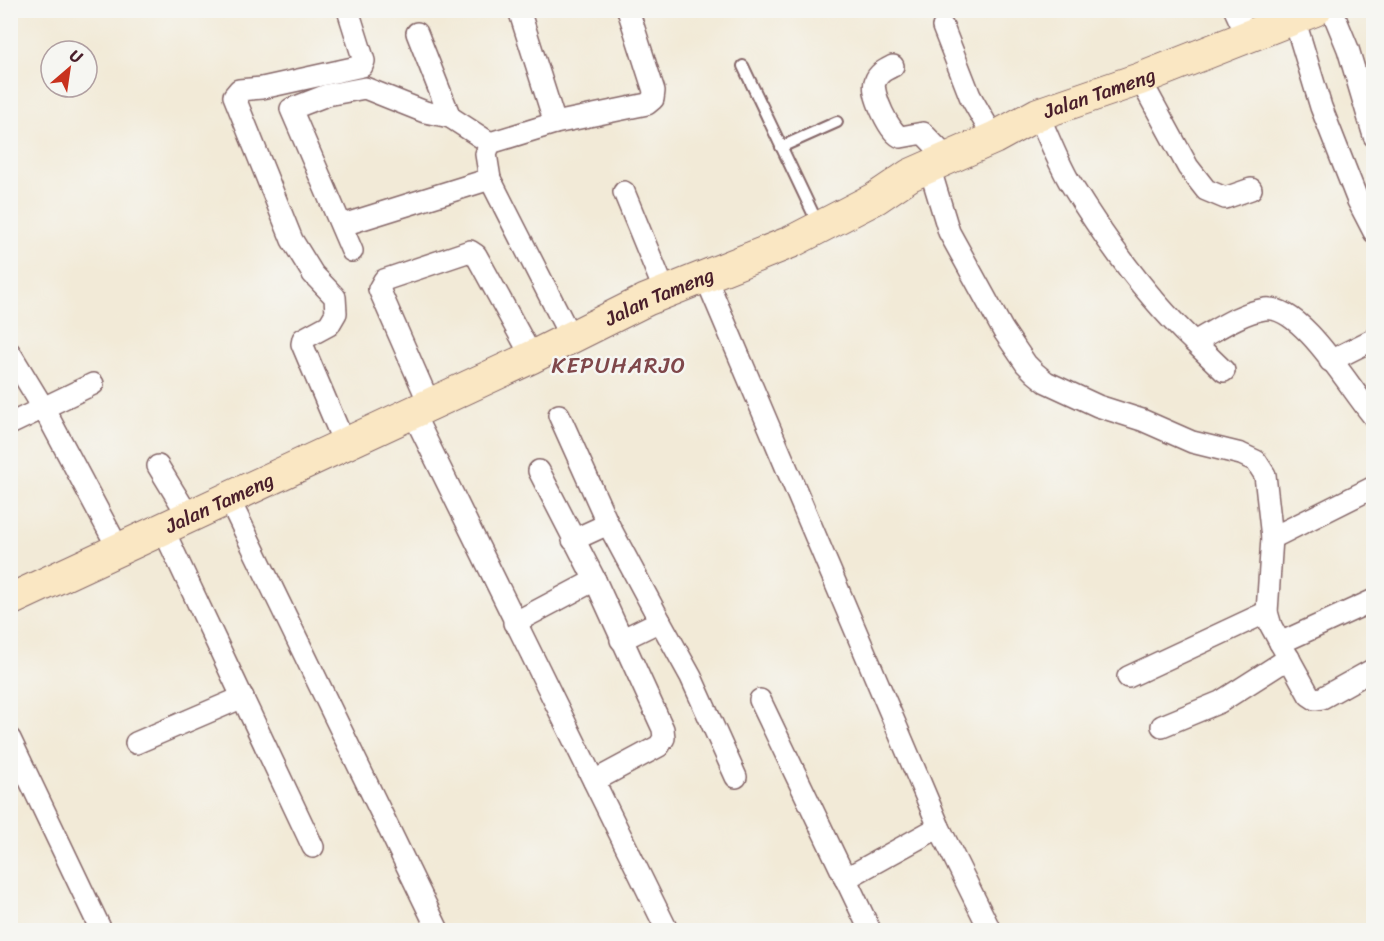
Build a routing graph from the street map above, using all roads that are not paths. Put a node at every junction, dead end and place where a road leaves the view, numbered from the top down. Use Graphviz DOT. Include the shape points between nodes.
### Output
graph roads {
  1 [pos="348,10"];
  2 [pos="519,10"];
  3 [pos="628,10"];
  4 [pos="1332,10"];
  5 [pos="1304,14"];
  6 [pos="1241,23"];
  7 [pos="944,27"];
  8 [pos="417,33"];
  9 [pos="743,66"];
  10 [pos="893,66"];
  11 [pos="1140,78"];
  12 [pos="1038,114"];
  13 [pos="450,117"];
  14 [pos="837,122"];
  15 [pos="555,123"];
  16 [pos="1374,136"];
  17 [pos="994,138"];
  18 [pos="490,143"];
  19 [pos="781,147"];
  20 [pos="938,162"];
  21 [pos="490,179"];
  22 [pos="1251,189"];
  23 [pos="1364,190"];
  24 [pos="624,192"];
  25 [pos="343,225"];
  26 [pos="819,226"];
  27 [pos="1374,232"];
  28 [pos="352,251"];
  29 [pos="705,276"];
  30 [pos="665,292"];
  31 [pos="570,336"];
  32 [pos="1374,339"];
  33 [pos="1194,342"];
  34 [pos="10,353"];
  35 [pos="532,357"];
  36 [pos="1330,361"];
  37 [pos="1224,371"];
  38 [pos="93,384"];
  39 [pos="420,407"];
  40 [pos="44,409"];
  41 [pos="559,415"];
  42 [pos="1374,417"];
  43 [pos="10,424"];
  44 [pos="344,443"];
  45 [pos="158,466"];
  46 [pos="539,471"];
  47 [pos="1374,487"];
  48 [pos="229,499"];
  49 [pos="176,523"];
  50 [pos="608,524"];
  51 [pos="1272,538"];
  52 [pos="573,540"];
  53 [pos="119,550"];
  54 [pos="596,580"];
  55 [pos="10,600"];
  56 [pos="1374,600"];
  57 [pos="1267,612"];
  58 [pos="660,621"];
  59 [pos="514,623"];
  60 [pos="621,640"];
  61 [pos="1284,651"];
  62 [pos="1374,669"];
  63 [pos="1128,677"];
  64 [pos="243,697"];
  65 [pos="760,700"];
  66 [pos="1162,726"];
  67 [pos="10,739"];
  68 [pos="136,743"];
  69 [pos="736,777"];
  70 [pos="594,781"];
  71 [pos="939,826"];
  72 [pos="313,847"];
  73 [pos="845,879"];
  74 [pos="101,930"];
  75 [pos="438,930"];
  76 [pos="667,930"];
  77 [pos="870,930"];
  78 [pos="990,930"];
  1 -- 44 [label="street" via="364,61 362,66 239,90 235,99 292,240 313,274 335,297 333,320 303,339 302,345"];
  2 -- 15 [label="street"];
  3 -- 15 [label="street" via="654,91 653,99 647,104"];
  4 -- 16 [label="street"];
  5 -- 6 [label="street, Jalan Tameng"];
  5 -- 23 [label="street" via="1321,107"];
  6 -- 11 [label="street, Jalan Tameng"];
  7 -- 17 [label="street" via="970,96"];
  8 -- 13 [label="street"];
  9 -- 19 [label="lane"];
  10 -- 20 [label="street" via="880,73 874,84 875,95 892,131 901,137 923,133"];
  11 -- 12 [label="street, Jalan Tameng"];
  11 -- 22 [label="street" via="1188,167 1206,190 1225,198"];
  12 -- 17 [label="street, Jalan Tameng"];
  12 -- 33 [label="street" via="1071,183 1166,316"];
  13 -- 18 [label="street"];
  13 -- 25 [label="street" via="425,112 365,88 327,95 292,108"];
  14 -- 19 [label="lane"];
  15 -- 18 [label="street"];
  17 -- 20 [label="street, Jalan Tameng"];
  18 -- 21 [label="street" via="486,154"];
  19 -- 26 [label="lane"];
  20 -- 26 [label="street, Jalan Tameng"];
  20 -- 51 [label="street" via="949,232 1026,364 1046,382 1098,406 1192,442 1256,461 1265,475"];
  21 -- 25 [label="street"];
  21 -- 31 [label="street"];
  23 -- 27 [label="street"];
  24 -- 30 [label="street"];
  25 -- 28 [label="street"];
  26 -- 29 [label="street, Jalan Tameng" via="747,261"];
  29 -- 30 [label="street, Jalan Tameng"];
  29 -- 71 [label="street"];
  30 -- 31 [label="street, Jalan Tameng"];
  31 -- 35 [label="street, Jalan Tameng"];
  32 -- 36 [label="street"];
  33 -- 36 [label="street" via="1246,315 1273,309 1301,325"];
  33 -- 37 [label="street"];
  34 -- 40 [label="street"];
  35 -- 39 [label="street, Jalan Tameng"];
  35 -- 39 [label="street" via="476,255 470,251 384,280 379,288"];
  36 -- 42 [label="street"];
  38 -- 40 [label="street"];
  39 -- 44 [label="street, Jalan Tameng"];
  39 -- 59 [label="street"];
  40 -- 43 [label="street"];
  40 -- 53 [label="street"];
  41 -- 50 [label="street"];
  44 -- 48 [label="street, Jalan Tameng"];
  45 -- 49 [label="street"];
  46 -- 52 [label="street"];
  47 -- 51 [label="street"];
  48 -- 49 [label="street, Jalan Tameng"];
  48 -- 75 [label="street"];
  49 -- 53 [label="street, Jalan Tameng"];
  49 -- 64 [label="street"];
  50 -- 52 [label="street"];
  50 -- 58 [label="street"];
  51 -- 57 [label="street"];
  52 -- 54 [label="street"];
  53 -- 55 [label="street, Jalan Tameng"];
  54 -- 59 [label="street"];
  54 -- 60 [label="street"];
  56 -- 61 [label="street"];
  57 -- 61 [label="street"];
  57 -- 63 [label="street"];
  58 -- 60 [label="street"];
  58 -- 69 [label="street" via="692,677"];
  59 -- 70 [label="street"];
  60 -- 70 [label="street" via="664,738 659,746"];
  61 -- 62 [label="street" via="1315,699"];
  61 -- 66 [label="street" via="1220,702"];
  64 -- 68 [label="street"];
  64 -- 72 [label="street"];
  65 -- 73 [label="street"];
  67 -- 74 [label="street"];
  70 -- 76 [label="street"];
  71 -- 73 [label="street"];
  71 -- 78 [label="street"];
  73 -- 77 [label="street"];
}
